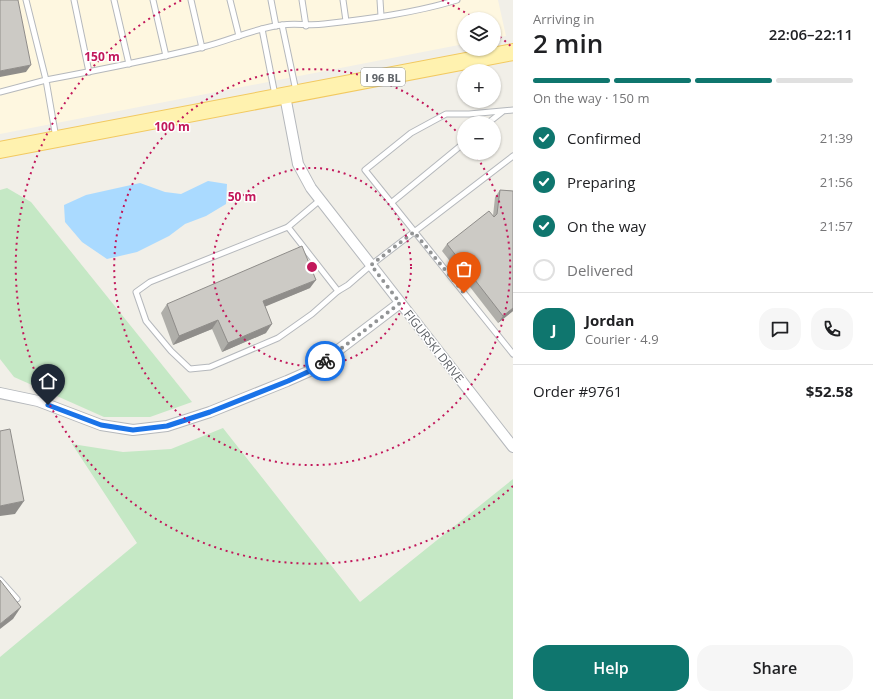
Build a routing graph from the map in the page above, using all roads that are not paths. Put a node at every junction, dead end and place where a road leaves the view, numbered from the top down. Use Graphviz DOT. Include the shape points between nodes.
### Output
graph roads {
  1 [pos="26,0"];
  2 [pos="74,0"];
  3 [pos="114,0"];
  4 [pos="153,0"];
  5 [pos="191,0"];
  6 [pos="230,0"];
  7 [pos="271,0"];
  8 [pos="302,0"];
  9 [pos="343,0"];
  10 [pos="380,0"];
  11 [pos="458,0"];
  12 [pos="381,16"];
  13 [pos="346,21"];
  14 [pos="282,25"];
  15 [pos="276,26"];
  16 [pos="306,26"];
  17 [pos="262,29"];
  18 [pos="239,36"];
  19 [pos="202,48"];
  20 [pos="513,52"];
  21 [pos="166,56"];
  22 [pos="129,64"];
  23 [pos="89,72"];
  24 [pos="46,80"];
  25 [pos="0,92"];
  26 [pos="286,96"];
  27 [pos="513,110"];
  28 [pos="502,111"];
  29 [pos="496,116"];
  30 [pos="56,140"];
  31 [pos="457,149"];
  32 [pos="0,150"];
  33 [pos="513,156"];
  34 [pos="320,200"];
  35 [pos="391,203"];
  36 [pos="288,227"];
  37 [pos="414,232"];
  38 [pos="371,265"];
  39 [pos="338,291"];
  40 [pos="400,303"];
  41 [pos="513,354"];
  42 [pos="0,393"];
  43 [pos="513,447"];
  44 [pos="0,580"];
  45 [pos="17,599"];
  1 -- 24 [label="lane"];
  2 -- 23 [label="lane"];
  3 -- 22 [label="lane"];
  4 -- 21 [label="lane"];
  5 -- 19 [label="lane"];
  6 -- 18 [label="lane"];
  7 -- 15 [label="lane"];
  8 -- 16 [label="lane"];
  9 -- 13 [label="lane"];
  10 -- 12 [label="lane"];
  11 -- 12 [label="lane" via="427,9"];
  12 -- 13 [label="lane"];
  13 -- 16 [label="lane"];
  14 -- 15 [label="lane"];
  14 -- 16 [label="lane"];
  14 -- 26 [label="lane"];
  15 -- 17 [label="lane"];
  17 -- 18 [label="lane"];
  17 -- 26 [label="lane"];
  18 -- 19 [label="lane"];
  19 -- 21 [label="lane"];
  20 -- 26 [label="main road, I 96 BL"];
  21 -- 22 [label="lane"];
  22 -- 23 [label="lane"];
  23 -- 24 [label="lane"];
  24 -- 25 [label="lane"];
  24 -- 30 [label="lane"];
  26 -- 30 [label="main road, I 96 BL"];
  26 -- 34 [label="street, FIGURSKI DRIVE" via="298,164"];
  27 -- 28 [label="lane"];
  28 -- 29 [label="lane"];
  28 -- 35 [label="lane" via="446,114 411,133 364,170"];
  30 -- 32 [label="main road, I 96 BL"];
  31 -- 35 [label="lane"];
  33 -- 37 [label="lane"];
  34 -- 36 [label="lane"];
  34 -- 38 [label="street, FIGURSKI DRIVE"];
  35 -- 37 [label="lane"];
  36 -- 39 [label="lane"];
  36 -- 39 [label="lane" via="150,282 136,292 146,321 190,369 210,367 278,338 312,314"];
  37 -- 38 [label="lane"];
  37 -- 41 [label="lane"];
  38 -- 39 [label="lane"];
  38 -- 40 [label="street, FIGURSKI DRIVE"];
  40 -- 42 [label="street" via="312,370 210,412 167,426 133,430 101,425 38,401"];
  40 -- 43 [label="street, FIGURSKI DRIVE"];
  44 -- 45 [label="lane"];
}
